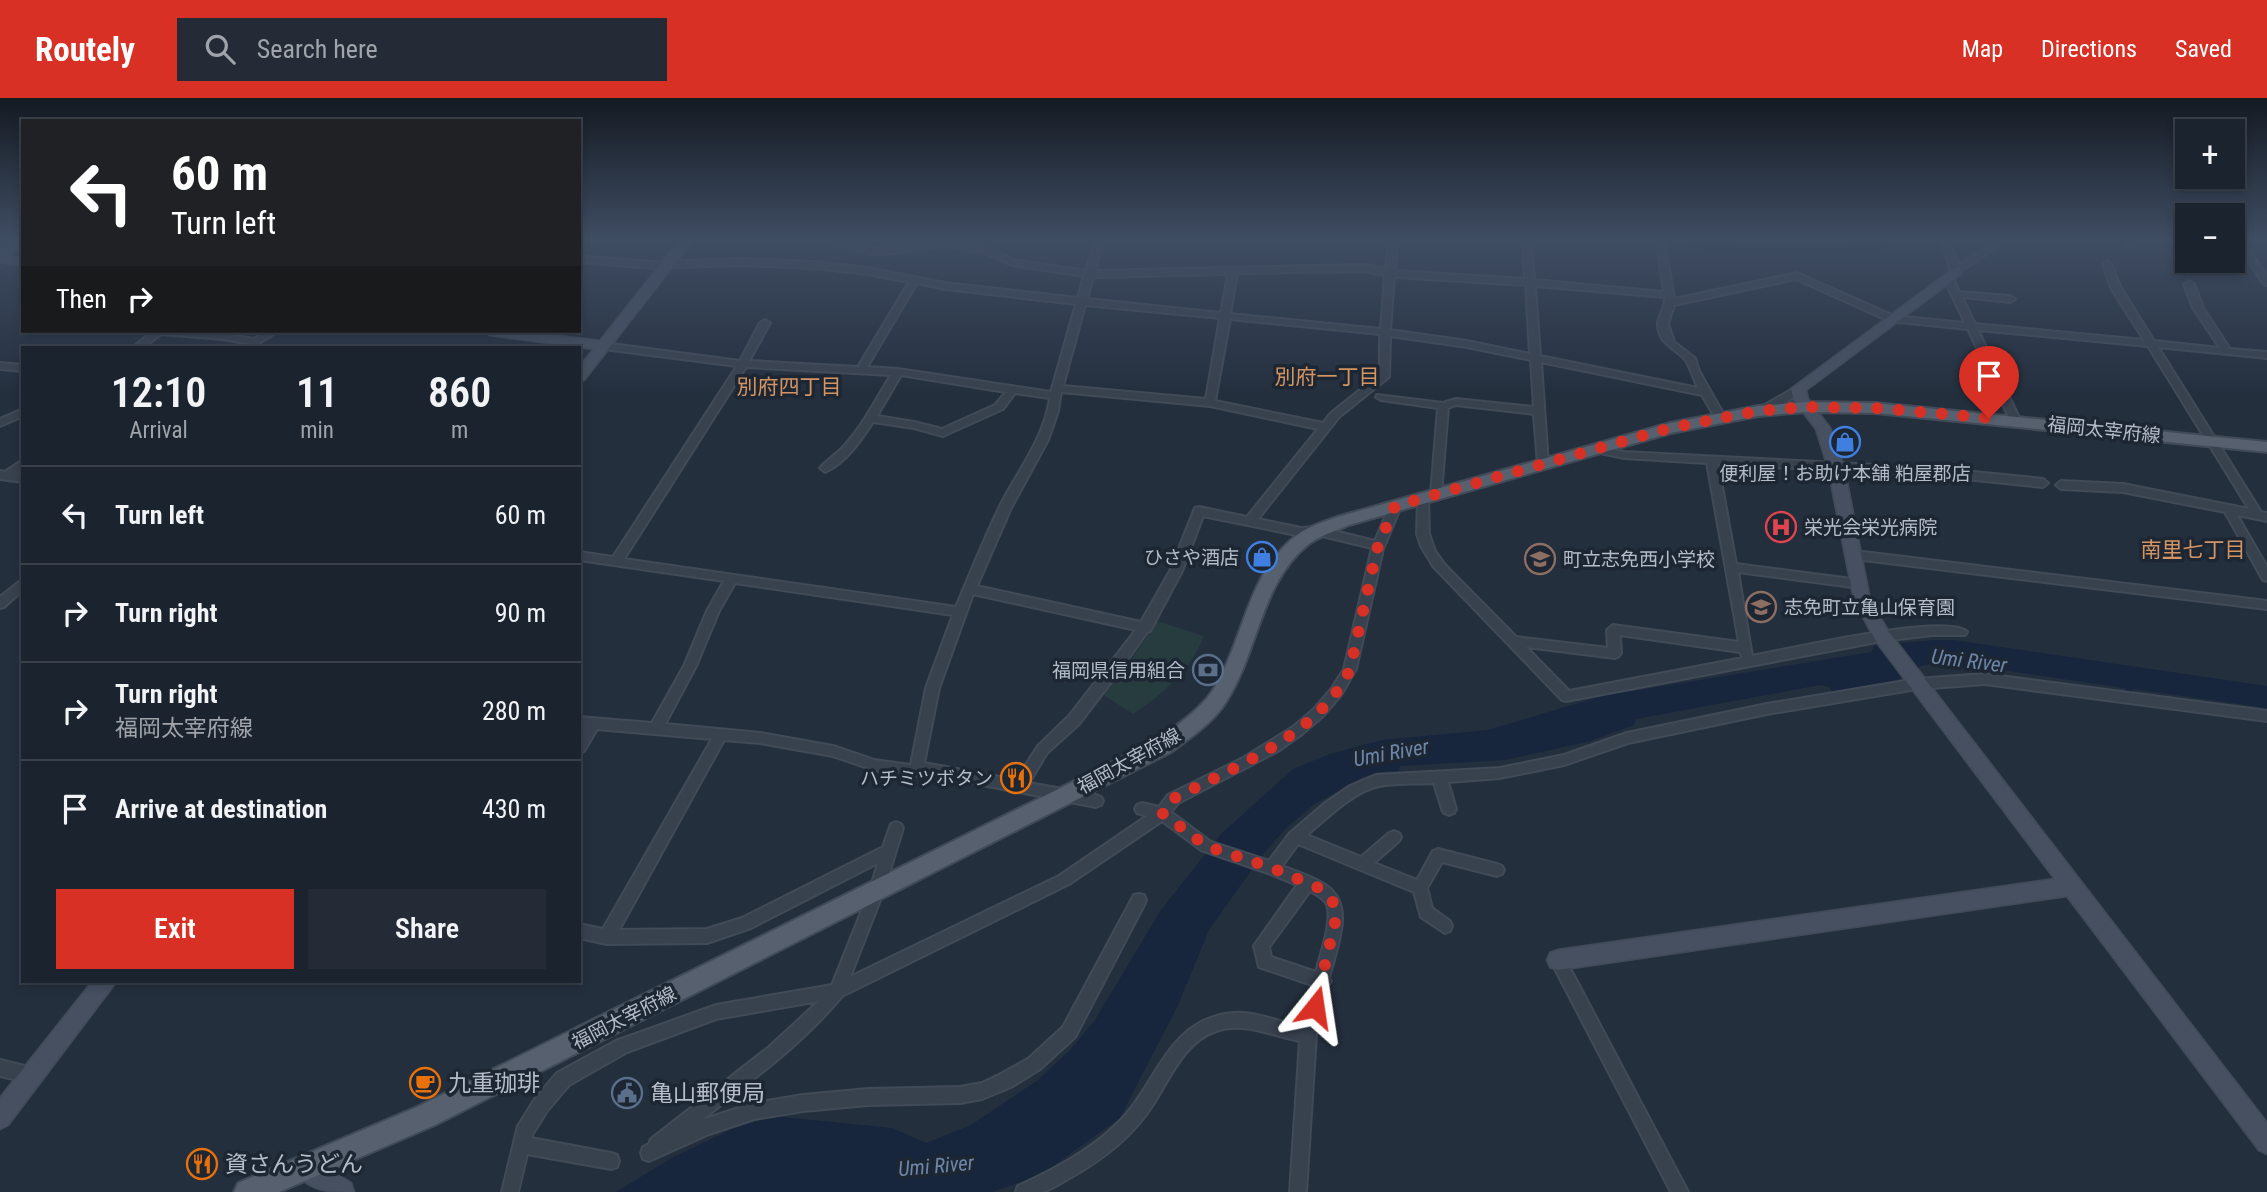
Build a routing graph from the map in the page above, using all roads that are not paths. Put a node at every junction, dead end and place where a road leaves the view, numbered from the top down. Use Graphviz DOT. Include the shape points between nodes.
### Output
graph roads {
  1 [pos="647,291"];
  2 [pos="908,291"];
  3 [pos="999,291"];
  4 [pos="1085,291"];
  5 [pos="1230,291"];
  6 [pos="1389,291"];
  7 [pos="1530,291"];
  8 [pos="1604,291"];
  9 [pos="1668,291"];
  10 [pos="1713,291"];
  11 [pos="1830,291"];
  12 [pos="1929,291"];
  13 [pos="1955,291"];
  14 [pos="2118,291"];
  15 [pos="2192,291"];
  16 [pos="1956,294"];
  17 [pos="1669,299"];
  18 [pos="2010,299"];
  19 [pos="1083,301"];
  20 [pos="1225,316"];
  21 [pos="1892,319"];
  22 [pos="765,323"];
  23 [pos="1973,327"];
  24 [pos="1385,332"];
  25 [pos="156,333"];
  26 [pos="228,333"];
  27 [pos="270,333"];
  28 [pos="504,333"];
  29 [pos="2150,344"];
  30 [pos="140,346"];
  31 [pos="604,346"];
  32 [pos="2227,351"];
  33 [pos="2267,355"];
  34 [pos="1537,359"];
  35 [pos="743,364"];
  36 [pos="0,366"];
  37 [pos="21,368"];
  38 [pos="861,370"];
  39 [pos="898,372"];
  40 [pos="581,375"];
  41 [pos="1798,389"];
  42 [pos="1012,390"];
  43 [pos="1057,392"];
  44 [pos="1705,392"];
  45 [pos="1381,397"];
  46 [pos="1210,403"];
  47 [pos="1443,406"];
  48 [pos="1806,407"];
  49 [pos="1538,411"];
  50 [pos="1758,411"];
  51 [pos="21,413"];
  52 [pos="11,418"];
  53 [pos="870,418"];
  54 [pos="1720,418"];
  55 [pos="21,419"];
  56 [pos="2015,421"];
  57 [pos="0,423"];
  58 [pos="1326,427"];
  59 [pos="2213,441"];
  60 [pos="2267,447"];
  61 [pos="1595,449"];
  62 [pos="1712,460"];
  63 [pos="21,464"];
  64 [pos="1543,465"];
  65 [pos="1836,467"];
  66 [pos="825,468"];
  67 [pos="4,476"];
  68 [pos="2043,483"];
  69 [pos="2061,485"];
  70 [pos="1429,496"];
  71 [pos="1395,506"];
  72 [pos="2228,508"];
  73 [pos="2262,515"];
  74 [pos="1250,521"];
  75 [pos="1318,531"];
  76 [pos="1379,546"];
  77 [pos="1855,555"];
  78 [pos="581,556"];
  79 [pos="616,562"];
  80 [pos="1731,567"];
  81 [pos="2267,577"];
  82 [pos="732,578"];
  83 [pos="1860,584"];
  84 [pos="21,585"];
  85 [pos="969,589"];
  86 [pos="0,604"];
  87 [pos="2267,605"];
  88 [pos="961,612"];
  89 [pos="1146,628"];
  90 [pos="1961,632"];
  91 [pos="1882,636"];
  92 [pos="1513,640"];
  93 [pos="1747,655"];
  94 [pos="1914,679"];
  95 [pos="2267,716"];
  96 [pos="581,722"];
  97 [pos="594,723"];
  98 [pos="657,727"];
  99 [pos="721,734"];
  100 [pos="581,744"];
  101 [pos="917,767"];
  102 [pos="1438,776"];
  103 [pos="1020,785"];
  104 [pos="1067,796"];
  105 [pos="1096,801"];
  106 [pos="1142,809"];
  107 [pos="1449,809"];
  108 [pos="1162,813"];
  109 [pos="896,828"];
  110 [pos="1295,837"];
  111 [pos="1394,837"];
  112 [pos="889,850"];
  113 [pos="1362,864"];
  114 [pos="1268,867"];
  115 [pos="1497,870"];
  116 [pos="1307,883"];
  117 [pos="2071,886"];
  118 [pos="1420,888"];
  119 [pos="877,890"];
  120 [pos="1139,900"];
  121 [pos="1445,926"];
  122 [pos="581,930"];
  123 [pos="607,937"];
  124 [pos="1558,960"];
  125 [pos="1323,981"];
  126 [pos="104,983"];
  127 [pos="837,991"];
  128 [pos="1308,1034"];
  129 [pos="0,1068"];
  130 [pos="31,1075"];
  131 [pos="0,1117"];
  132 [pos="2267,1142"];
  133 [pos="521,1145"];
  134 [pos="611,1161"];
  135 [pos="307,1168"];
  136 [pos="247,1192"];
  137 [pos="342,1192"];
  138 [pos="510,1192"];
  139 [pos="1024,1192"];
  140 [pos="1298,1192"];
  141 [pos="1680,1192"];
  1 -- 31 [label="street"];
  2 -- 38 [label="street"];
  3 -- 19 [label="street"];
  4 -- 19 [label="street"];
  5 -- 20 [label="street"];
  6 -- 24 [label="street"];
  7 -- 34 [label="street"];
  8 -- 17 [label="street"];
  9 -- 17 [label="street"];
  10 -- 17 [label="street"];
  11 -- 21 [label="street"];
  12 -- 21 [label="street"];
  13 -- 16 [label="street"];
  14 -- 29 [label="street"];
  15 -- 32 [label="street"];
  16 -- 18 [label="street"];
  16 -- 23 [label="street"];
  17 -- 44 [label="street" via="1663,324 1667,337 1690,358"];
  19 -- 20 [label="street"];
  19 -- 43 [label="street"];
  20 -- 24 [label="street"];
  20 -- 46 [label="street"];
  21 -- 23 [label="street"];
  21 -- 41 [label="street"];
  22 -- 35 [label="street"];
  23 -- 29 [label="street"];
  23 -- 56 [label="street"];
  24 -- 34 [label="street"];
  24 -- 58 [label="street" via="1385,375"];
  25 -- 30 [label="street"];
  26 -- 27 [label="street" via="257,342"];
  28 -- 31 [label="street"];
  29 -- 32 [label="street"];
  29 -- 59 [label="street"];
  31 -- 35 [label="street"];
  31 -- 40 [label="street"];
  32 -- 33 [label="street"];
  34 -- 44 [label="street"];
  34 -- 49 [label="street"];
  35 -- 38 [label="street"];
  35 -- 79 [label="street"];
  36 -- 37 [label="street"];
  38 -- 39 [label="street"];
  39 -- 42 [label="street"];
  39 -- 53 [label="street"];
  41 -- 48 [label="street"];
  41 -- 50 [label="street"];
  42 -- 43 [label="street"];
  42 -- 53 [label="street" via="999,407 943,433"];
  43 -- 46 [label="street"];
  43 -- 85 [label="street" via="1044,437 1012,493"];
  44 -- 54 [label="street"];
  45 -- 47 [label="street"];
  46 -- 58 [label="street"];
  47 -- 49 [label="street" via="1456,402"];
  47 -- 70 [label="street"];
  48 -- 50 [label="main road, 福岡太宰府線"];
  48 -- 56 [label="main road, 福岡太宰府線" via="1875,408"];
  48 -- 65 [label="street" via="1823,428"];
  49 -- 64 [label="street"];
  50 -- 54 [label="main road, 福岡太宰府線"];
  51 -- 52 [label="street"];
  52 -- 55 [label="street"];
  52 -- 57 [label="street"];
  53 -- 66 [label="street" via="843,457"];
  54 -- 61 [label="main road, 福岡太宰府線"];
  56 -- 59 [label="main road, 福岡太宰府線"];
  58 -- 74 [label="street"];
  59 -- 60 [label="main road, 福岡太宰府線"];
  59 -- 73 [label="street"];
  61 -- 62 [label="street"];
  61 -- 64 [label="main road, 福岡太宰府線"];
  62 -- 65 [label="street"];
  62 -- 80 [label="street"];
  63 -- 67 [label="street"];
  64 -- 70 [label="main road, 福岡太宰府線"];
  65 -- 68 [label="street"];
  65 -- 77 [label="street"];
  69 -- 72 [label="street" via="2123,488"];
  70 -- 71 [label="main road, 福岡太宰府線"];
  70 -- 92 [label="street" via="1422,528 1428,550"];
  71 -- 75 [label="main road, 福岡太宰府線"];
  71 -- 76 [label="street"];
  72 -- 73 [label="street"];
  72 -- 81 [label="street"];
  74 -- 75 [label="street"];
  74 -- 89 [label="street" via="1199,511 1167,593"];
  75 -- 76 [label="street"];
  75 -- 104 [label="main road, 福岡太宰府線" via="1293,549 1273,572 1231,674 1198,721 1164,746"];
  76 -- 108 [label="street" via="1344,683 1283,742 1173,799"];
  77 -- 83 [label="street"];
  77 -- 87 [label="street"];
  78 -- 79 [label="street"];
  79 -- 82 [label="street"];
  80 -- 83 [label="street"];
  80 -- 93 [label="street"];
  82 -- 88 [label="street"];
  82 -- 98 [label="street"];
  83 -- 91 [label="street" via="1862,600"];
  84 -- 86 [label="street"];
  85 -- 88 [label="street"];
  85 -- 89 [label="street"];
  88 -- 101 [label="street" via="935,679"];
  89 -- 103 [label="street" via="1071,723 1045,745"];
  90 -- 91 [label="street"];
  91 -- 93 [label="street"];
  91 -- 94 [label="street"];
  92 -- 93 [label="street" via="1615,653 1613,630"];
  92 -- 93 [label="street" via="1566,696"];
  94 -- 95 [label="street" via="1985,679"];
  94 -- 102 [label="street" via="1627,738 1564,760 1500,773"];
  94 -- 117 [label="street"];
  96 -- 97 [label="street"];
  97 -- 98 [label="street"];
  97 -- 100 [label="street"];
  98 -- 99 [label="street"];
  99 -- 101 [label="street" via="833,751 874,765 915,771"];
  99 -- 123 [label="street"];
  101 -- 103 [label="street"];
  102 -- 107 [label="street"];
  102 -- 110 [label="street" via="1376,781 1355,790"];
  103 -- 104 [label="street"];
  104 -- 105 [label="street"];
  104 -- 119 [label="main road, 福岡太宰府線"];
  106 -- 108 [label="street"];
  108 -- 114 [label="street" via="1206,846"];
  108 -- 127 [label="street" via="1064,880"];
  109 -- 112 [label="street"];
  110 -- 113 [label="street"];
  110 -- 114 [label="street"];
  111 -- 113 [label="street"];
  112 -- 119 [label="street"];
  112 -- 123 [label="street" via="746,923 707,936"];
  113 -- 118 [label="street"];
  114 -- 116 [label="street"];
  115 -- 118 [label="street" via="1438,855"];
  116 -- 125 [label="street" via="1334,904 1336,918"];
  116 -- 125 [label="street" via="1261,946 1264,962"];
  117 -- 124 [label="street"];
  117 -- 132 [label="street"];
  118 -- 121 [label="street" via="1426,912"];
  119 -- 127 [label="street"];
  119 -- 135 [label="main road, 福岡太宰府線" via="426,1116"];
  120 -- 127 [label="street" via="1069,1032 1034,1064 1005,1081 960,1095 803,1102 754,1111 706,1126 649,1153 775,1052"];
  122 -- 123 [label="street"];
  124 -- 141 [label="street"];
  125 -- 128 [label="street"];
  126 -- 130 [label="street"];
  127 -- 133 [label="street" via="716,1012 622,1046 563,1079 541,1105"];
  128 -- 139 [label="street" via="1235,1020 1204,1027 1183,1044 1126,1128 1080,1164"];
  128 -- 140 [label="street"];
  129 -- 130 [label="street"];
  130 -- 131 [label="street"];
  133 -- 134 [label="street"];
  133 -- 138 [label="street"];
  135 -- 136 [label="main road, 福岡太宰府線"];
  135 -- 137 [label="street"];
}
